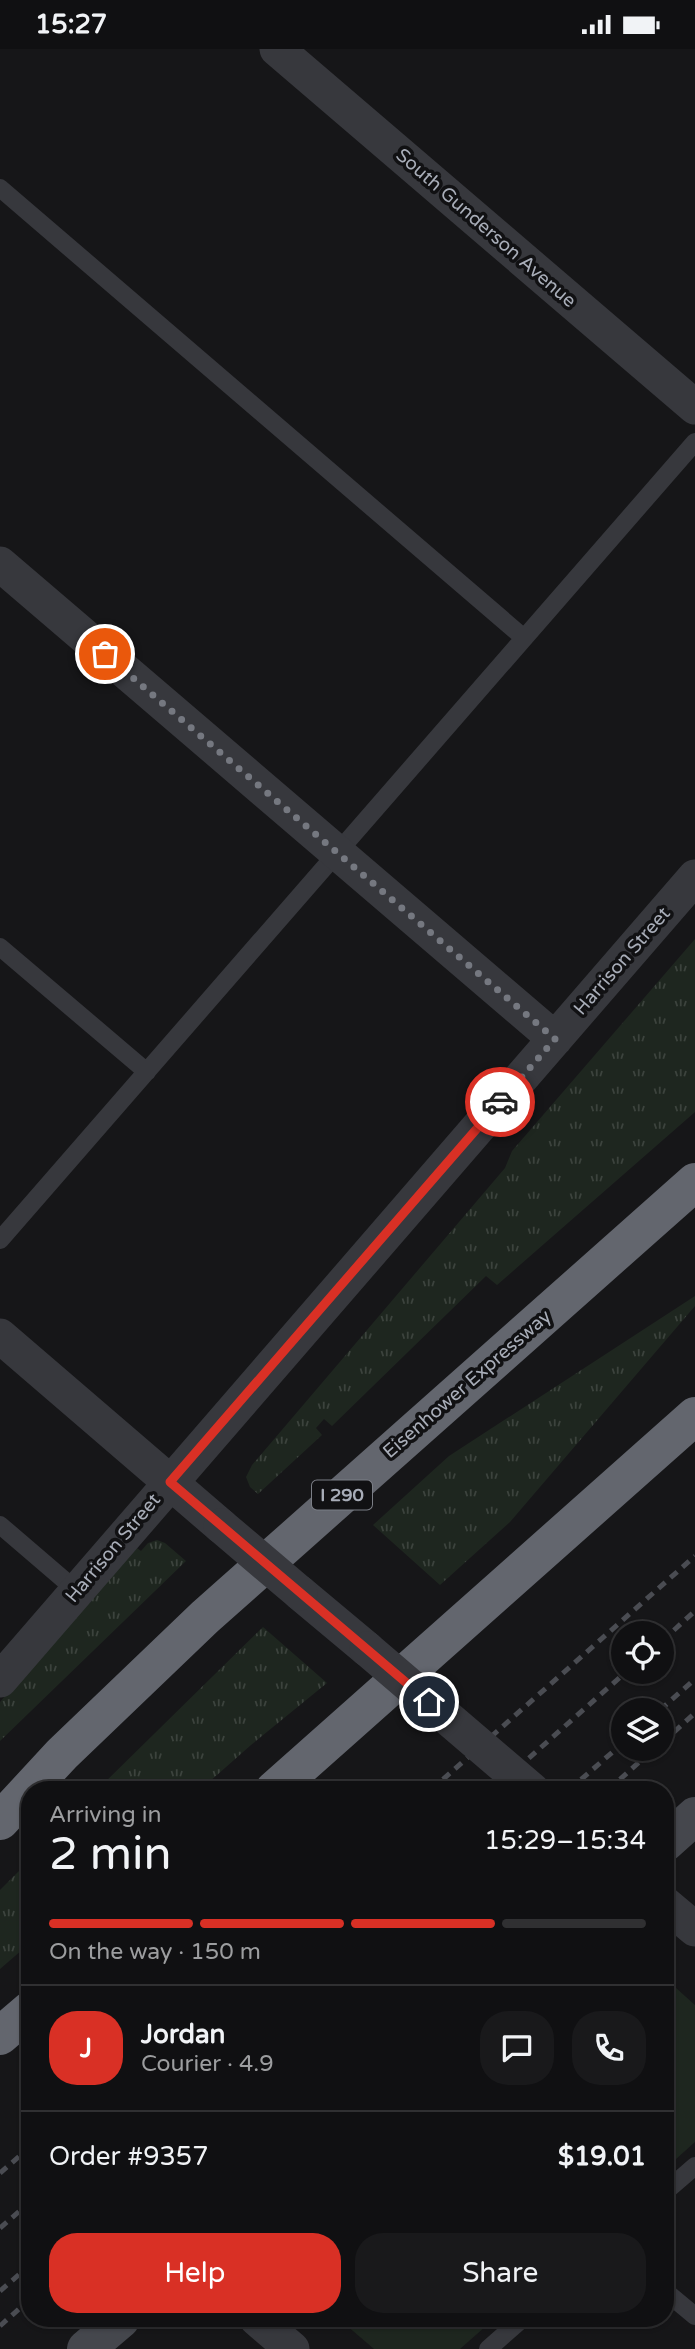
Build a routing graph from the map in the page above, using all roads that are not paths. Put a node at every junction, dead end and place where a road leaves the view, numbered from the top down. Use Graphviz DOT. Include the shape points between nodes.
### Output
graph roads {
  1 [pos="277,49"];
  2 [pos="0,188"];
  3 [pos="695,407"];
  4 [pos="695,442"];
  5 [pos="0,564"];
  6 [pos="524,638"];
  7 [pos="337,853"];
  8 [pos="695,877"];
  9 [pos="0,947"];
  10 [pos="555,1039"];
  11 [pos="147,1072"];
  12 [pos="695,1182"];
  13 [pos="0,1240"];
  14 [pos="0,1336"];
  15 [pos="695,1416"];
  16 [pos="170,1482"];
  17 [pos="0,1525"];
  18 [pos="77,1591"];
  19 [pos="0,1680"];
  20 [pos="38,1781"];
  21 [pos="284,1781"];
  22 [pos="521,1781"];
  23 [pos="21,1799"];
  24 [pos="695,1816"];
  25 [pos="0,1821"];
  26 [pos="674,1835"];
  27 [pos="674,1912"];
  28 [pos="695,1930"];
  29 [pos="21,2018"];
  30 [pos="0,2036"];
  31 [pos="695,2166"];
  32 [pos="674,2184"];
  33 [pos="674,2298"];
  34 [pos="695,2316"];
  35 [pos="112,2327"];
  36 [pos="266,2327"];
  37 [pos="513,2327"];
  38 [pos="86,2349"];
  39 [pos="292,2349"];
  40 [pos="488,2349"];
  1 -- 3 [label="street, South Gunderson Avenue"];
  2 -- 6 [label="lane"];
  4 -- 6 [label="lane"];
  5 -- 7 [label="street"];
  6 -- 7 [label="lane"];
  7 -- 10 [label="street"];
  7 -- 11 [label="lane"];
  8 -- 10 [label="street, Harrison Street"];
  9 -- 11 [label="lane"];
  10 -- 16 [label="street, Harrison Street"];
  11 -- 13 [label="lane"];
  12 -- 20 [label="highway, Eisenhower Expressway / I 290" via="205,1617"];
  14 -- 16 [label="street"];
  15 -- 21 [label="highway"];
  16 -- 18 [label="street, Harrison Street"];
  16 -- 22 [label="street, bridge"];
  17 -- 18 [label="lane"];
  18 -- 19 [label="street, Harrison Street"];
  23 -- 25 [label="highway, Eisenhower Expressway / I 290"];
  24 -- 26 [label="street"];
  27 -- 28 [label="street"];
  29 -- 30 [label="highway"];
  31 -- 32 [label="lane"];
  33 -- 34 [label="lane"];
  35 -- 38 [label="street"];
  36 -- 39 [label="street"];
  37 -- 40 [label="lane"];
}
